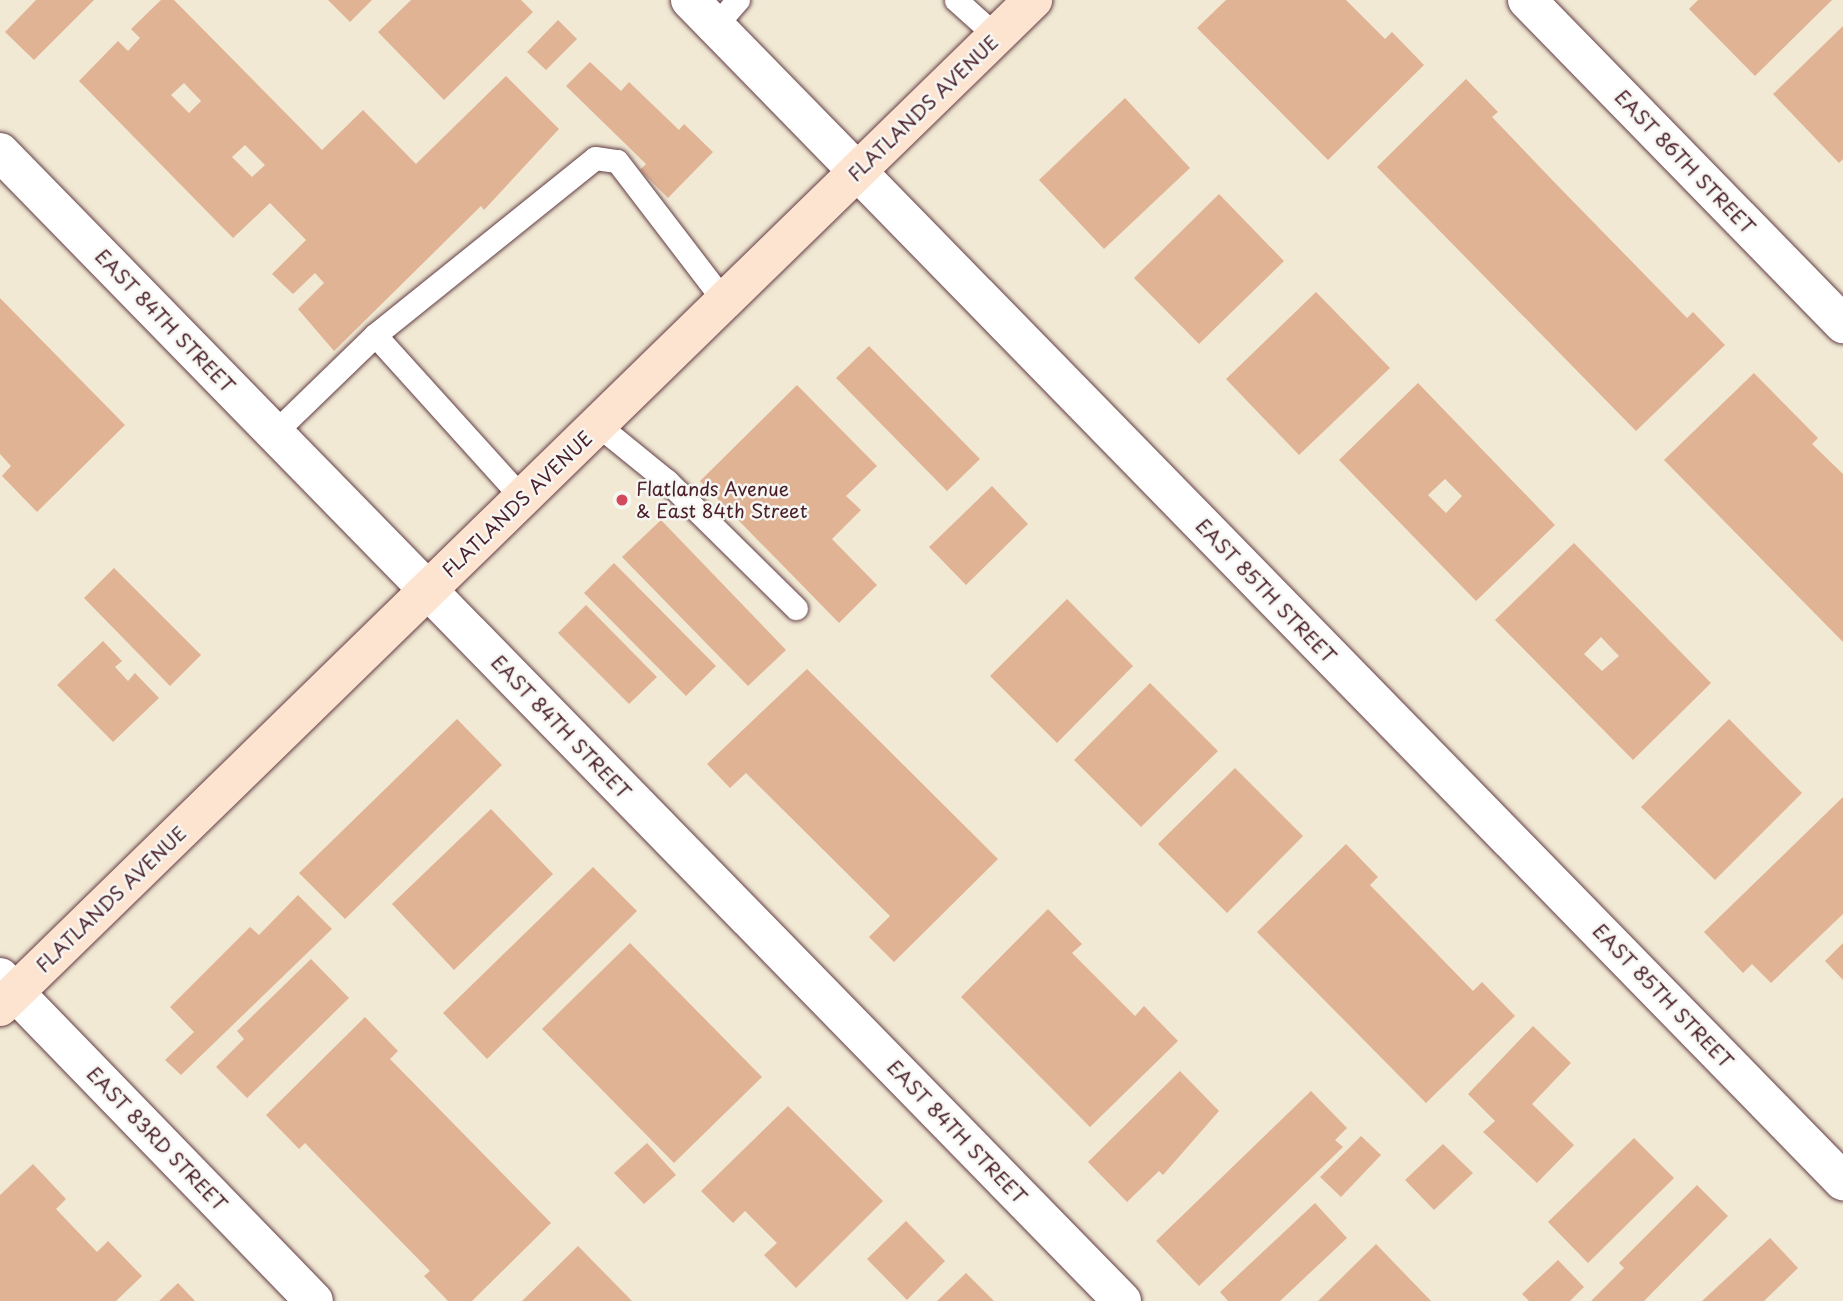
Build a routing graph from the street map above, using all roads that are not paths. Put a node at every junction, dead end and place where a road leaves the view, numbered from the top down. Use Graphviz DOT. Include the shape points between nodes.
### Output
graph roads {
  1 [pos="956,0"];
  2 [pos="1033,0"];
  3 [pos="1527,0"];
  4 [pos="714,9"];
  5 [pos="996,36"];
  6 [pos="0,152"];
  7 [pos="857,171"];
  8 [pos="724,302"];
  9 [pos="1843,324"];
  10 [pos="375,335"];
  11 [pos="598,425"];
  12 [pos="274,433"];
  13 [pos="523,499"];
  14 [pos="428,591"];
  15 [pos="796,608"];
  16 [pos="5,992"];
  17 [pos="1843,1181"];
  18 [pos="314,1301"];
  19 [pos="1122,1301"];
  1 -- 5 [label="lane"];
  2 -- 5 [label="main road, FLATLANDS AVENUE"];
  3 -- 9 [label="street, EAST 86TH STREET"];
  4 -- 7 [label="street, EAST 85TH STREET"];
  5 -- 7 [label="main road, FLATLANDS AVENUE"];
  6 -- 12 [label="street, EAST 84TH STREET"];
  7 -- 8 [label="main road, FLATLANDS AVENUE"];
  7 -- 17 [label="street, EAST 85TH STREET"];
  8 -- 10 [label="lane" via="617,162 595,158"];
  8 -- 11 [label="main road, FLATLANDS AVENUE"];
  10 -- 12 [label="lane"];
  10 -- 13 [label="lane"];
  11 -- 13 [label="main road, FLATLANDS AVENUE"];
  11 -- 15 [label="lane" via="667,481"];
  12 -- 14 [label="street, EAST 84TH STREET"];
  13 -- 14 [label="main road, FLATLANDS AVENUE"];
  14 -- 16 [label="main road, FLATLANDS AVENUE"];
  14 -- 19 [label="street, EAST 84TH STREET"];
  16 -- 18 [label="street, EAST 83RD STREET"];
}
